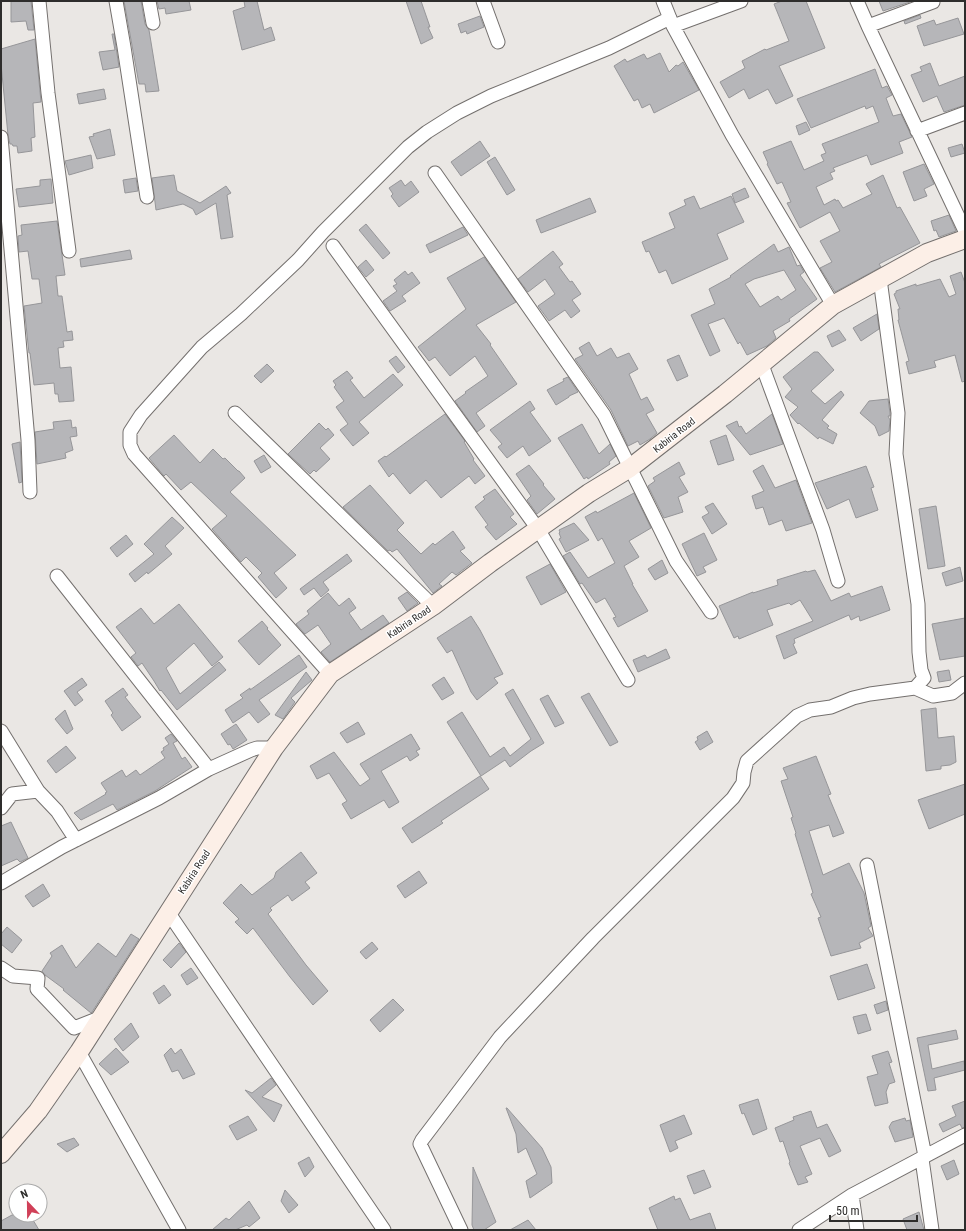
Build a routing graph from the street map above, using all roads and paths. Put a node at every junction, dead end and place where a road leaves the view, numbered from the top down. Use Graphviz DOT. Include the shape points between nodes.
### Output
graph roads {
  1 [pos="39,1"];
  2 [pos="116,1"];
  3 [pos="149,1"];
  4 [pos="483,1"];
  5 [pos="663,1"];
  6 [pos="740,1"];
  7 [pos="858,1"];
  8 [pos="933,2"];
  9 [pos="672,22"];
  10 [pos="153,23"];
  11 [pos="868,26"];
  12 [pos="498,42"];
  13 [pos="965,113"];
  14 [pos="917,131"];
  15 [pos="1,137"];
  16 [pos="435,173"];
  17 [pos="147,197"];
  18 [pos="965,231"];
  19 [pos="965,239"];
  20 [pos="333,246"];
  21 [pos="69,251"];
  22 [pos="880,279"];
  23 [pos="833,305"];
  24 [pos="762,365"];
  25 [pos="235,413"];
  26 [pos="630,468"];
  27 [pos="30,492"];
  28 [pos="538,529"];
  29 [pos="57,576"];
  30 [pos="838,581"];
  31 [pos="433,606"];
  32 [pos="712,612"];
  33 [pos="330,674"];
  34 [pos="628,680"];
  35 [pos="965,683"];
  36 [pos="915,688"];
  37 [pos="1,731"];
  38 [pos="274,748"];
  39 [pos="209,769"];
  40 [pos="38,791"];
  41 [pos="1,808"];
  42 [pos="76,840"];
  43 [pos="867,865"];
  44 [pos="1,883"];
  45 [pos="168,912"];
  46 [pos="1,968"];
  47 [pos="102,1017"];
  48 [pos="79,1052"];
  49 [pos="965,1135"];
  50 [pos="1,1154"];
  51 [pos="923,1157"];
  52 [pos="852,1195"];
  53 [pos="179,1230"];
  54 [pos="384,1230"];
  55 [pos="460,1230"];
  56 [pos="799,1230"];
  57 [pos="857,1230"];
  58 [pos="932,1230"];
  1 -- 21 [label="street" via="48,93"];
  2 -- 17 [label="street"];
  3 -- 10 [label="street"];
  4 -- 12 [label="street"];
  5 -- 9 [label="street"];
  6 -- 9 [label="street"];
  7 -- 11 [label="street"];
  8 -- 11 [label="street"];
  9 -- 23 [label="street" via="732,135"];
  9 -- 33 [label="street" via="491,96 427,132 408,147 298,260 202,347 141,415 130,432 130,445 134,454"];
  11 -- 14 [label="street"];
  13 -- 14 [label="street"];
  14 -- 18 [label="street"];
  15 -- 27 [label="street" via="28,440"];
  16 -- 26 [label="street" via="604,416"];
  19 -- 22 [label="main road, Kabiria Road" via="927,253"];
  20 -- 28 [label="street"];
  22 -- 23 [label="main road, Kabiria Road"];
  22 -- 36 [label="street" via="898,413 896,454 918,604 919,652 924,678"];
  23 -- 24 [label="main road, Kabiria Road"];
  24 -- 26 [label="main road, Kabiria Road"];
  24 -- 30 [label="street" via="823,530"];
  25 -- 31 [label="street"];
  26 -- 28 [label="main road, Kabiria Road"];
  26 -- 32 [label="street" via="676,562"];
  28 -- 31 [label="main road, Kabiria Road"];
  28 -- 34 [label="street"];
  29 -- 39 [label="street"];
  31 -- 33 [label="main road, Kabiria Road"];
  33 -- 38 [label="main road, Kabiria Road"];
  35 -- 36 [label="street" via="952,693 932,696"];
  36 -- 55 [label="street" via="853,698 797,716 748,761 743,783 733,798 500,1037 420,1144"];
  37 -- 40 [label="street"];
  38 -- 39 [label="street" via="257,748"];
  38 -- 45 [label="main road, Kabiria Road"];
  39 -- 42 [label="street" via="159,798"];
  40 -- 41 [label="street" via="12,794"];
  40 -- 42 [label="street" via="57,811"];
  42 -- 44 [label="street"];
  43 -- 51 [label="street"];
  45 -- 47 [label="main road, Kabiria Road"];
  45 -- 54 [label="street"];
  46 -- 47 [label="street" via="13,976 38,978 36,989 74,1028"];
  47 -- 48 [label="main road, Kabiria Road"];
  48 -- 50 [label="main road, Kabiria Road" via="38,1111"];
  48 -- 53 [label="street"];
  49 -- 51 [label="street"];
  51 -- 52 [label="street"];
  51 -- 58 [label="street"];
  52 -- 56 [label="street"];
  52 -- 57 [label="street"];
}
